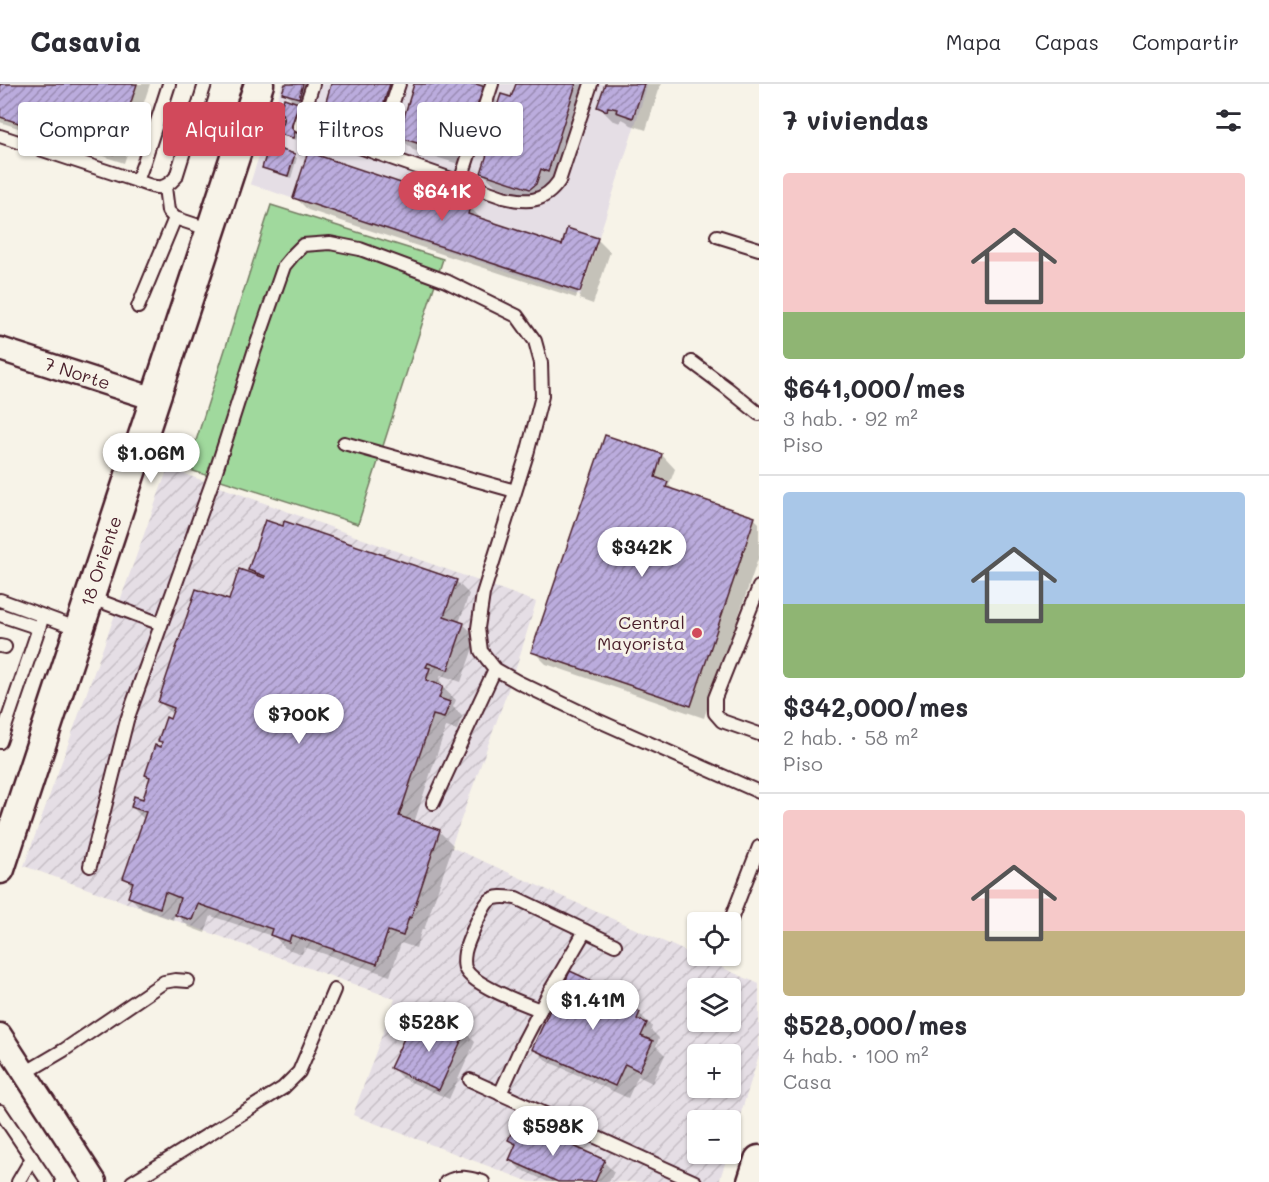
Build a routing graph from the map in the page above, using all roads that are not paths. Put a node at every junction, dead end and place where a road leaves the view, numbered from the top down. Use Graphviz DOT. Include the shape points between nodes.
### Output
graph roads {
  1 [pos="169,84"];
  2 [pos="205,84"];
  3 [pos="313,84"];
  4 [pos="399,84"];
  5 [pos="492,84"];
  6 [pos="591,84"];
  7 [pos="307,102"];
  8 [pos="393,102"];
  9 [pos="0,136"];
  10 [pos="241,156"];
  11 [pos="385,156"];
  12 [pos="137,181"];
  13 [pos="460,182"];
  14 [pos="165,187"];
  15 [pos="175,218"];
  16 [pos="211,230"];
  17 [pos="717,236"];
  18 [pos="759,249"];
  19 [pos="138,307"];
  20 [pos="0,349"];
  21 [pos="692,362"];
  22 [pos="154,399"];
  23 [pos="759,414"];
  24 [pos="344,443"];
  25 [pos="515,491"];
  26 [pos="759,586"];
  27 [pos="89,597"];
  28 [pos="0,600"];
  29 [pos="0,615"];
  30 [pos="41,622"];
  31 [pos="161,624"];
  32 [pos="79,629"];
  33 [pos="495,669"];
  34 [pos="759,734"];
  35 [pos="0,742"];
  36 [pos="759,792"];
  37 [pos="433,803"];
  38 [pos="5,836"];
  39 [pos="759,847"];
  40 [pos="90,866"];
  41 [pos="0,869"];
  42 [pos="734,912"];
  43 [pos="585,931"];
  44 [pos="615,945"];
  45 [pos="188,981"];
  46 [pos="334,990"];
  47 [pos="540,1010"];
  48 [pos="0,1035"];
  49 [pos="26,1073"];
  50 [pos="470,1080"];
  51 [pos="500,1094"];
  52 [pos="0,1111"];
  53 [pos="8,1122"];
  54 [pos="0,1135"];
  55 [pos="32,1158"];
  56 [pos="759,1160"];
  57 [pos="18,1182"];
  58 [pos="48,1182"];
  59 [pos="95,1182"];
  60 [pos="132,1182"];
  61 [pos="446,1182"];
  62 [pos="483,1182"];
  63 [pos="695,1182"];
  64 [pos="752,1182"];
  1 -- 12 [label="lane"];
  2 -- 14 [label="lane" via="176,177"];
  3 -- 7 [label="lane"];
  4 -- 8 [label="lane"];
  5 -- 13 [label="lane"];
  6 -- 13 [label="lane" via="564,169 552,192 518,201"];
  9 -- 12 [label="lane"];
  10 -- 16 [label="street, 18 Oriente"];
  11 -- 13 [label="lane"];
  12 -- 14 [label="lane" via="155,188"];
  14 -- 15 [label="lane" via="168,210"];
  15 -- 16 [label="lane"];
  15 -- 19 [label="lane"];
  16 -- 22 [label="street, 18 Oriente"];
  17 -- 18 [label="lane"];
  20 -- 22 [label="street, 7 Norte"];
  21 -- 23 [label="lane"];
  22 -- 27 [label="street, 18 Oriente"];
  24 -- 25 [label="lane"];
  25 -- 31 [label="lane" via="542,396 536,341 518,316 446,282 360,249 330,243 303,245 284,266"];
  25 -- 33 [label="lane" via="483,594 478,628 481,651"];
  26 -- 34 [label="lane" via="715,699 715,713 722,721"];
  27 -- 31 [label="lane"];
  27 -- 32 [label="street, 18 Oriente"];
  28 -- 30 [label="lane"];
  29 -- 30 [label="lane"];
  30 -- 32 [label="lane"];
  30 -- 35 [label="lane"];
  31 -- 40 [label="lane" via="126,720"];
  32 -- 38 [label="street, 18 Oriente"];
  33 -- 36 [label="lane" via="597,720"];
  33 -- 37 [label="lane"];
  38 -- 41 [label="street, 18 Oriente"];
  39 -- 42 [label="lane"];
  43 -- 44 [label="lane"];
  43 -- 47 [label="lane"];
  43 -- 47 [label="lane" via="516,898 488,901 465,949 467,972 497,992"];
  45 -- 49 [label="lane" via="164,982"];
  46 -- 60 [label="lane" via="299,1072 283,1089"];
  47 -- 51 [label="lane"];
  48 -- 49 [label="street"];
  49 -- 59 [label="street"];
  50 -- 51 [label="lane"];
  51 -- 63 [label="lane"];
  52 -- 53 [label="lane"];
  53 -- 54 [label="lane"];
  53 -- 55 [label="lane"];
  55 -- 57 [label="lane"];
  55 -- 58 [label="lane"];
  56 -- 64 [label="street"];
  61 -- 62 [label="lane" via="466,1177"];
}
